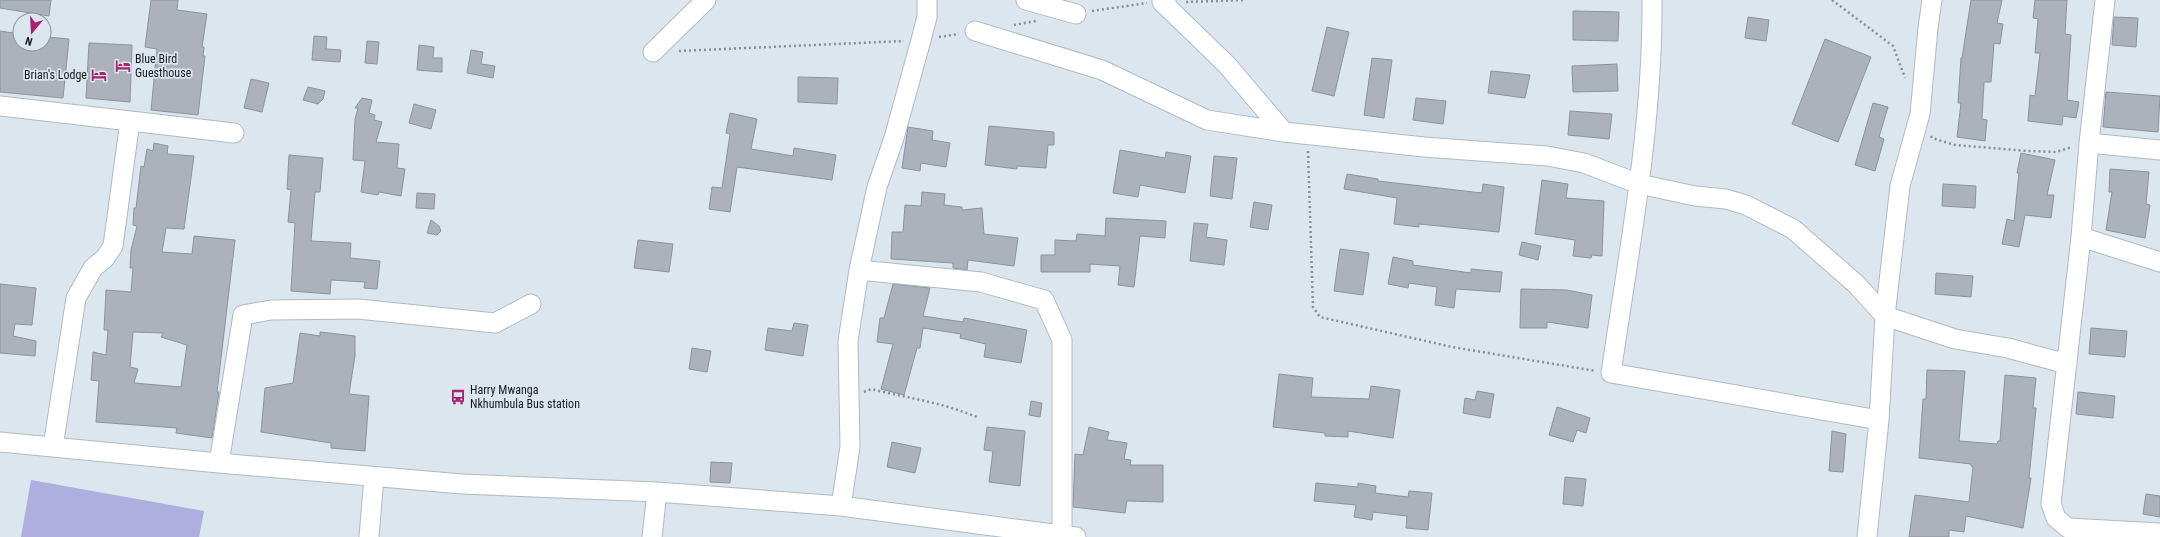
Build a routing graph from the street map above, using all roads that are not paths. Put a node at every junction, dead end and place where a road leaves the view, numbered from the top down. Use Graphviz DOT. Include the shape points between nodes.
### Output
graph roads {
  1 [pos="706,0"];
  2 [pos="927,0"];
  3 [pos="1026,0"];
  4 [pos="1652,0"];
  5 [pos="1932,0"];
  6 [pos="2106,0"];
  7 [pos="1164,1"];
  8 [pos="1076,14"];
  9 [pos="975,31"];
  10 [pos="653,52"];
  11 [pos="0,106"];
  12 [pos="130,121"];
  13 [pos="1284,132"];
  14 [pos="234,133"];
  15 [pos="2089,143"];
  16 [pos="2160,150"];
  17 [pos="1639,184"];
  18 [pos="2081,237"];
  19 [pos="2160,262"];
  20 [pos="859,270"];
  21 [pos="531,304"];
  22 [pos="1885,316"];
  23 [pos="2067,364"];
  24 [pos="1879,420"];
  25 [pos="0,442"];
  26 [pos="53,447"];
  27 [pos="219,463"];
  28 [pos="374,477"];
  29 [pos="657,492"];
  30 [pos="841,506"];
  31 [pos="2160,533"];
  32 [pos="1069,536"];
  33 [pos="368,537"];
  34 [pos="652,537"];
  35 [pos="1867,537"];
  1 -- 10 [label="street"];
  2 -- 20 [label="street" via="927,17 894,138 877,187"];
  3 -- 8 [label="street"];
  4 -- 17 [label="street" via="1653,36"];
  5 -- 22 [label="street" via="1920,114 1900,186"];
  6 -- 15 [label="street"];
  7 -- 13 [label="street" via="1227,65"];
  9 -- 13 [label="street" via="1102,70 1207,120"];
  11 -- 12 [label="street"];
  12 -- 14 [label="street"];
  12 -- 26 [label="street" via="113,246 105,258 93,268 76,298"];
  13 -- 17 [label="street" via="1424,147 1547,156 1584,163"];
  15 -- 16 [label="street"];
  15 -- 18 [label="street"];
  17 -- 22 [label="street" via="1695,196 1726,199 1746,205 1793,228 1856,284"];
  17 -- 24 [label="street" via="1611,373"];
  18 -- 19 [label="street"];
  18 -- 23 [label="street"];
  20 -- 30 [label="street" via="848,341 850,448"];
  20 -- 32 [label="street" via="980,282 1044,300 1062,340"];
  21 -- 27 [label="street" via="495,323 358,309 270,310 244,315"];
  22 -- 23 [label="street" via="1956,339 2008,348"];
  22 -- 24 [label="street"];
  23 -- 31 [label="street" via="2051,504 2056,518 2068,528"];
  24 -- 35 [label="street"];
  25 -- 26 [label="street"];
  26 -- 27 [label="street"];
  27 -- 28 [label="street"];
  28 -- 29 [label="street" via="462,484"];
  28 -- 33 [label="street"];
  29 -- 30 [label="street"];
  29 -- 34 [label="street"];
  30 -- 32 [label="street"];
}
